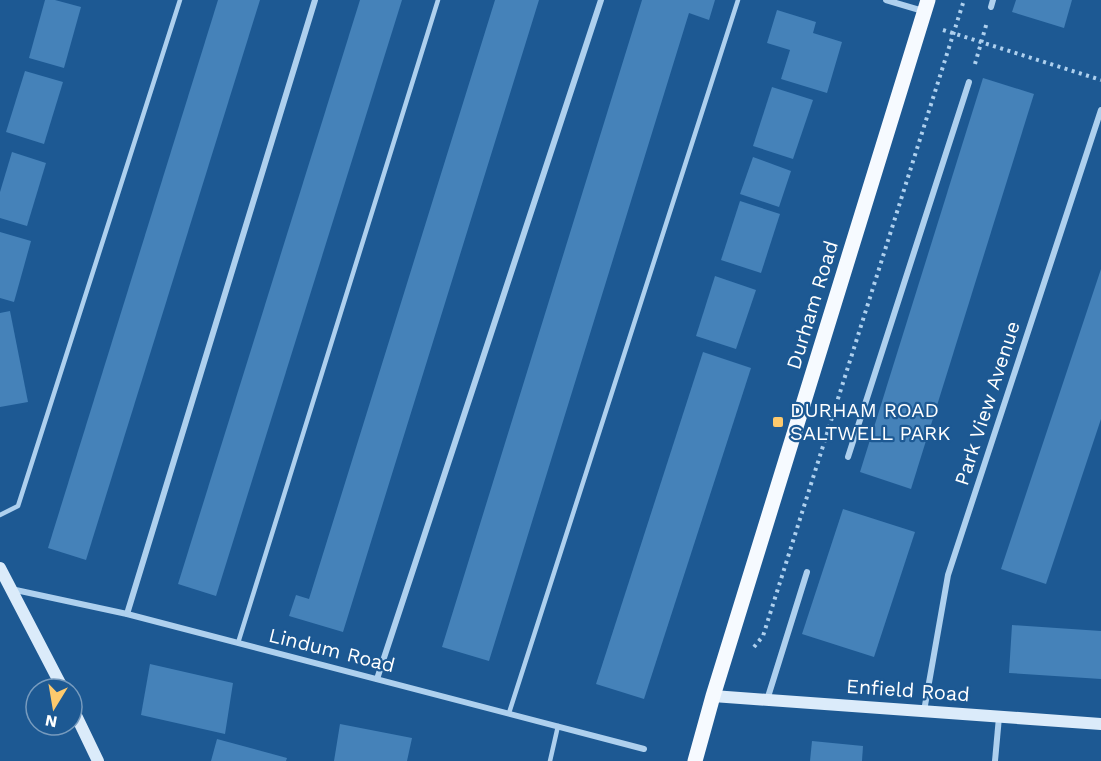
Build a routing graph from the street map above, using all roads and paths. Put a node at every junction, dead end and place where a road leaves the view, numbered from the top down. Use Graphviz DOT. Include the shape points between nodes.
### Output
graph roads {
  1 [pos="180,0"];
  2 [pos="315,0"];
  3 [pos="438,0"];
  4 [pos="601,0"];
  5 [pos="738,0"];
  6 [pos="886,0"];
  7 [pos="964,0"];
  8 [pos="925,12"];
  9 [pos="954,33"];
  10 [pos="981,41"];
  11 [pos="1101,80"];
  12 [pos="969,82"];
  13 [pos="1101,110"];
  14 [pos="848,457"];
  15 [pos="0,515"];
  16 [pos="0,568"];
  17 [pos="807,572"];
  18 [pos="10,589"];
  19 [pos="127,614"];
  20 [pos="238,643"];
  21 [pos="749,653"];
  22 [pos="57,677"];
  23 [pos="377,679"];
  24 [pos="713,696"];
  25 [pos="767,699"];
  26 [pos="924,711"];
  27 [pos="509,713"];
  28 [pos="999,716"];
  29 [pos="1101,724"];
  30 [pos="558,726"];
  31 [pos="84,732"];
  32 [pos="645,749"];
  33 [pos="98,761"];
  34 [pos="550,761"];
  35 [pos="695,761"];
  36 [pos="995,761"];
  1 -- 15 [label="lane" via="18,506"];
  2 -- 19 [label="street"];
  3 -- 20 [label="lane"];
  4 -- 23 [label="street"];
  5 -- 27 [label="lane"];
  6 -- 8 [label="street"];
  7 -- 9 [label="path"];
  8 -- 9 [label="path"];
  8 -- 24 [label="main road, Durham Road"];
  9 -- 10 [label="path"];
  9 -- 21 [label="path" via="763,636"];
  10 -- 11 [label="path"];
  10 -- 12 [label="path"];
  12 -- 14 [label="street"];
  13 -- 26 [label="street, Park View Avenue" via="948,575"];
  16 -- 18 [label="street"];
  17 -- 25 [label="street"];
  18 -- 19 [label="street, Lindum Road"];
  18 -- 22 [label="street"];
  19 -- 20 [label="street, Lindum Road"];
  20 -- 23 [label="street, Lindum Road"];
  23 -- 27 [label="street, Lindum Road"];
  24 -- 25 [label="street, Enfield Road"];
  24 -- 35 [label="main road, Durham Road"];
  25 -- 26 [label="street, Enfield Road"];
  26 -- 28 [label="street, Enfield Road"];
  27 -- 30 [label="street, Lindum Road"];
  28 -- 29 [label="street, Enfield Road"];
  28 -- 36 [label="street"];
  30 -- 32 [label="street, Lindum Road"];
  30 -- 34 [label="lane"];
  31 -- 33 [label="street"];
}
